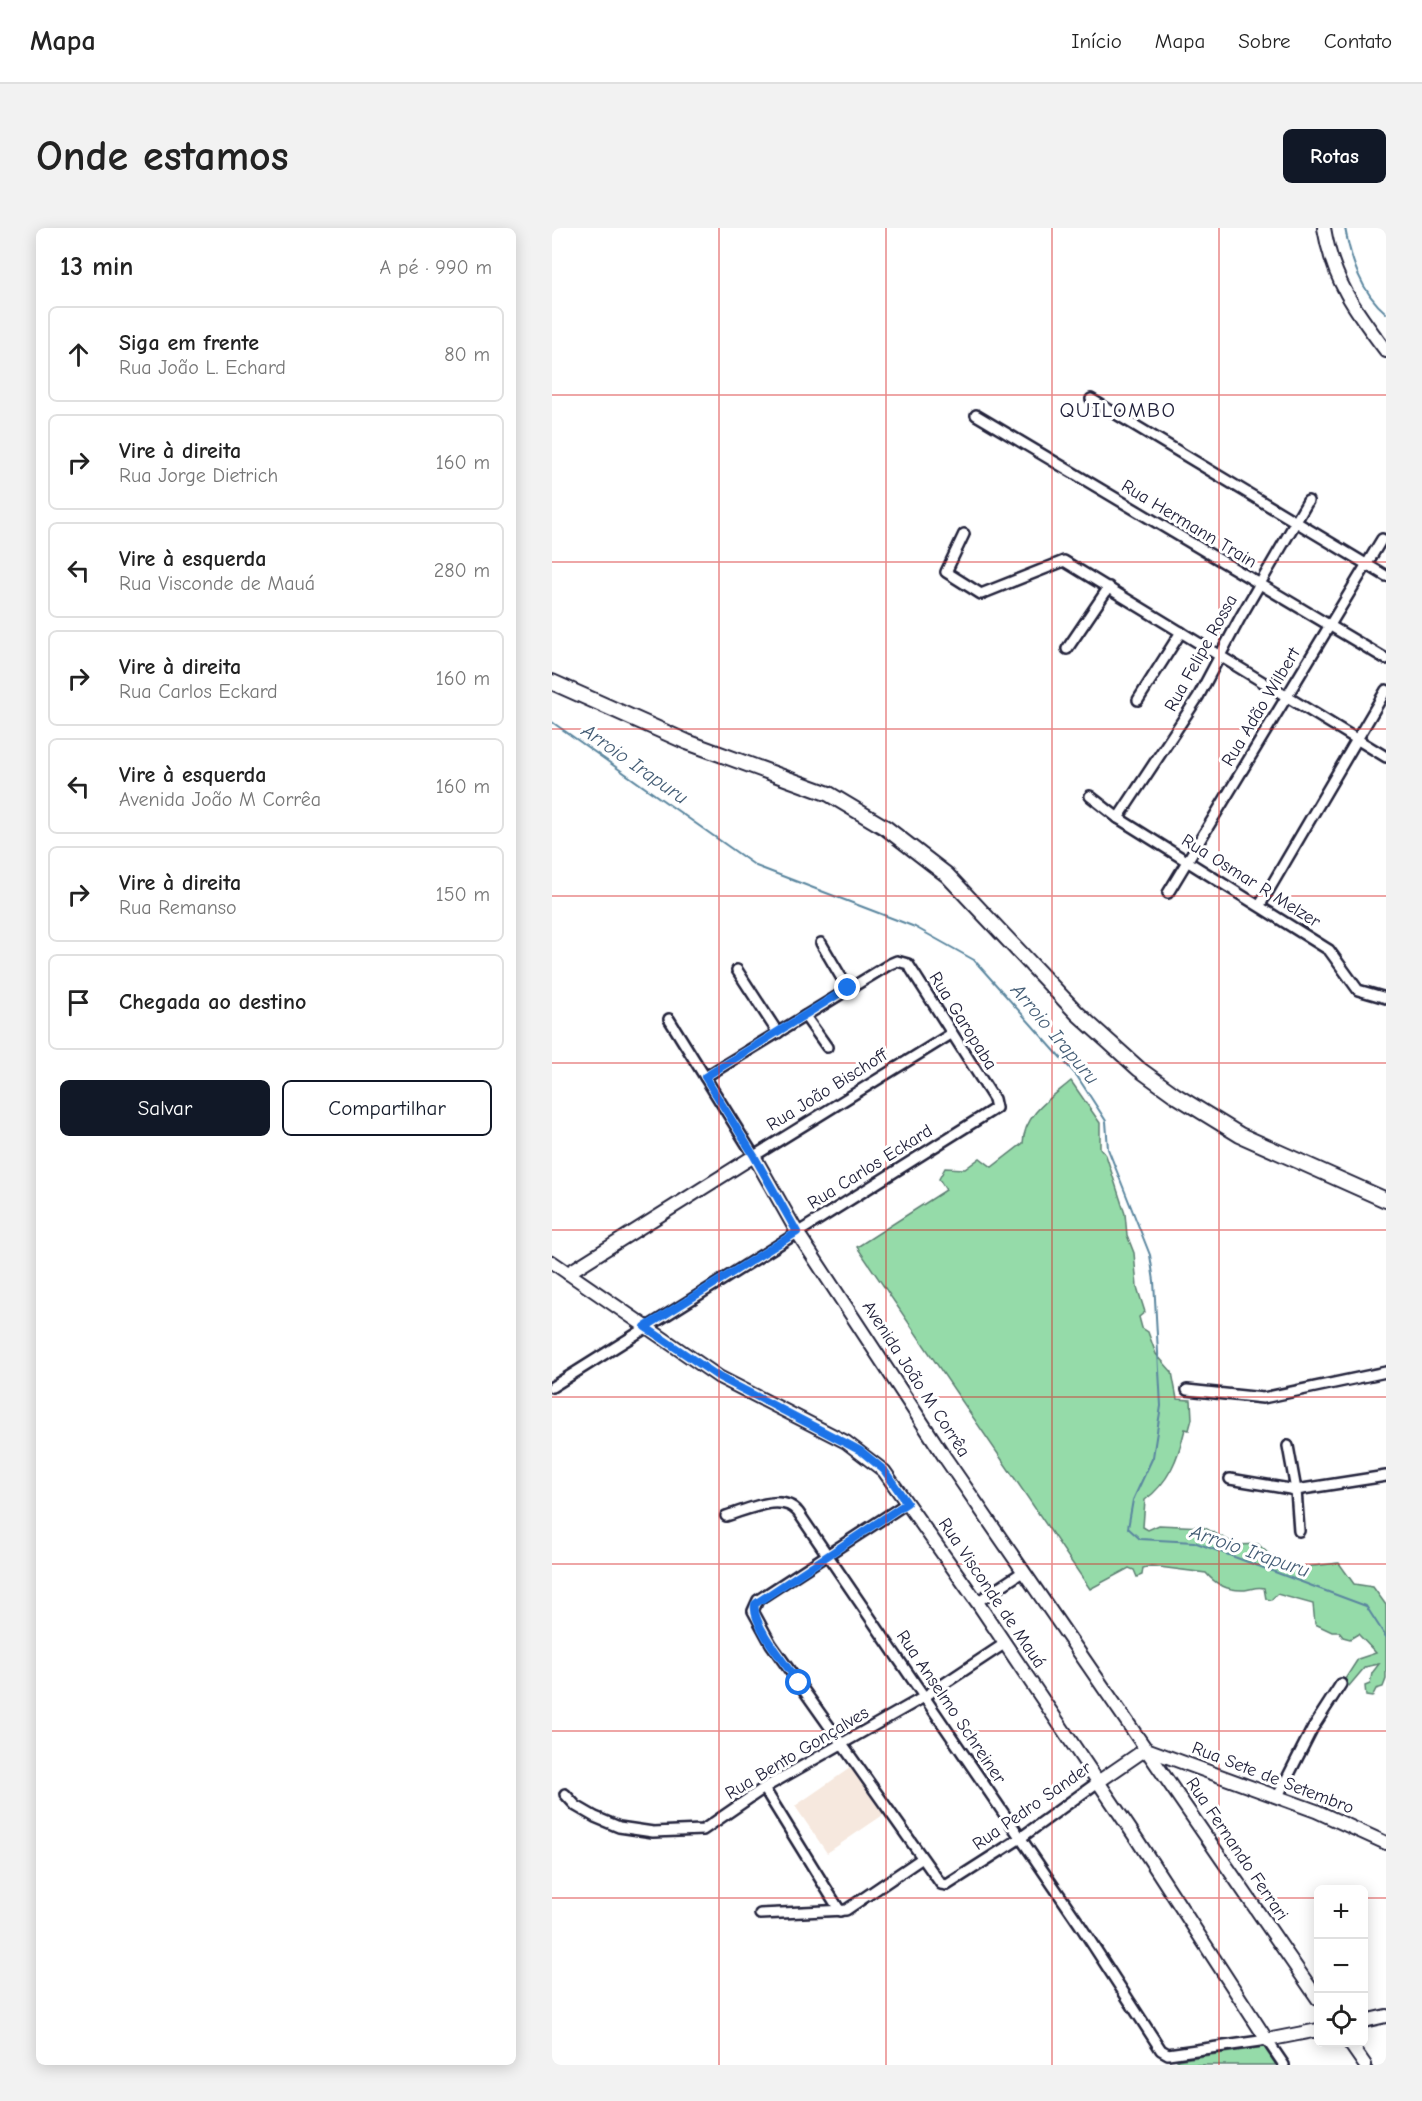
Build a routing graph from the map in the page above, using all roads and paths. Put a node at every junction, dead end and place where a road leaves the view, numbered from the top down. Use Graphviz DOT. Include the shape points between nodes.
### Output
graph roads {
  1 [pos="1324,228"];
  2 [pos="1386,351"];
  3 [pos="1092,399"];
  4 [pos="976,415"];
  5 [pos="1308,501"];
  6 [pos="1296,522"];
  7 [pos="964,534"];
  8 [pos="1382,539"];
  9 [pos="1366,564"];
  10 [pos="1386,576"];
  11 [pos="1259,585"];
  12 [pos="1108,587"];
  13 [pos="1329,625"];
  14 [pos="1181,632"];
  15 [pos="1067,649"];
  16 [pos="1221,655"];
  17 [pos="1386,659"];
  18 [pos="552,682"];
  19 [pos="1386,690"];
  20 [pos="1286,696"];
  21 [pos="1138,700"];
  22 [pos="1358,738"];
  23 [pos="1386,757"];
  24 [pos="1090,796"];
  25 [pos="1118,818"];
  26 [pos="1187,861"];
  27 [pos="1168,893"];
  28 [pos="1260,904"];
  29 [pos="822,943"];
  30 [pos="737,970"];
  31 [pos="848,988"];
  32 [pos="1386,998"];
  33 [pos="805,1016"];
  34 [pos="669,1019"];
  35 [pos="778,1033"];
  36 [pos="951,1034"];
  37 [pos="827,1047"];
  38 [pos="705,1077"];
  39 [pos="993,1111"];
  40 [pos="754,1156"];
  41 [pos="1386,1200"];
  42 [pos="797,1232"];
  43 [pos="552,1262"];
  44 [pos="568,1273"];
  45 [pos="645,1327"];
  46 [pos="1386,1372"];
  47 [pos="552,1387"];
  48 [pos="1187,1390"];
  49 [pos="1288,1446"];
  50 [pos="1386,1476"];
  51 [pos="1230,1479"];
  52 [pos="1296,1490"];
  53 [pos="907,1503"];
  54 [pos="726,1516"];
  55 [pos="1299,1532"];
  56 [pos="827,1556"];
  57 [pos="1024,1571"];
  58 [pos="977,1602"];
  59 [pos="1004,1644"];
  60 [pos="1341,1683"];
  61 [pos="924,1697"];
  62 [pos="844,1744"];
  63 [pos="1146,1749"];
  64 [pos="1098,1782"];
  65 [pos="764,1788"];
  66 [pos="565,1794"];
  67 [pos="1278,1796"];
  68 [pos="1019,1839"];
  69 [pos="1386,1843"];
  70 [pos="921,1859"];
  71 [pos="840,1911"];
  72 [pos="760,1914"];
  73 [pos="1314,1993"];
  74 [pos="1386,2016"];
  75 [pos="1368,2019"];
  76 [pos="1314,2031"];
  77 [pos="1267,2040"];
  78 [pos="1352,2047"];
  79 [pos="1284,2065"];
  80 [pos="1365,2065"];
  1 -- 2 [label="street" via="1344,293"];
  3 -- 6 [label="street"];
  4 -- 11 [label="street, Rua Hermann Train"];
  5 -- 6 [label="street, Rua Felipe Rossa"];
  6 -- 9 [label="street"];
  6 -- 11 [label="street, Rua Felipe Rossa"];
  7 -- 12 [label="street" via="946,572 981,594 1064,561"];
  8 -- 9 [label="street, Rua Adão Wilbert"];
  9 -- 10 [label="street"];
  9 -- 13 [label="street, Rua Adão Wilbert"];
  11 -- 13 [label="street, Rua Hermann Train"];
  11 -- 16 [label="street, Rua Felipe Rossa"];
  12 -- 14 [label="street"];
  12 -- 15 [label="street"];
  13 -- 17 [label="street, Rua Hermann Train"];
  13 -- 20 [label="street, Rua Adão Wilbert"];
  14 -- 16 [label="street"];
  14 -- 21 [label="street"];
  16 -- 20 [label="street"];
  16 -- 25 [label="street, Rua Felipe Rossa"];
  18 -- 41 [label="main road" via="687,742 829,794 886,828 947,875 1096,1032 1157,1082 1240,1135"];
  19 -- 22 [label="street"];
  20 -- 22 [label="street"];
  20 -- 26 [label="street, Rua Adão Wilbert"];
  22 -- 23 [label="street"];
  22 -- 28 [label="street"];
  24 -- 25 [label="street, Rua Osmar R Melzer"];
  25 -- 26 [label="street, Rua Osmar R Melzer"];
  26 -- 27 [label="street, Rua Adão Wilbert"];
  26 -- 28 [label="street, Rua Osmar R Melzer"];
  28 -- 32 [label="street, Rua Osmar R Melzer" via="1329,950 1358,990"];
  29 -- 31 [label="street"];
  30 -- 35 [label="street"];
  31 -- 33 [label="street"];
  31 -- 36 [label="street, Rua Garopaba" via="897,961 908,964"];
  33 -- 35 [label="street"];
  33 -- 37 [label="street"];
  34 -- 38 [label="street, Avenida João M Corrêa"];
  35 -- 38 [label="street"];
  36 -- 39 [label="street, Rua Garopaba" via="997,1104"];
  36 -- 40 [label="street, Rua João Bischoff"];
  38 -- 40 [label="street, Avenida João M Corrêa"];
  39 -- 42 [label="street, Rua Carlos Eckard"];
  40 -- 42 [label="street, Avenida João M Corrêa"];
  40 -- 44 [label="street, Rua João Bischoff"];
  42 -- 45 [label="street, Rua Carlos Eckard"];
  42 -- 57 [label="street, Avenida João M Corrêa"];
  43 -- 44 [label="street, Rua Visconde de Mauá"];
  44 -- 45 [label="street, Rua Visconde de Mauá"];
  45 -- 47 [label="street, Rua Carlos Eckard"];
  45 -- 53 [label="street, Rua Visconde de Mauá" via="719,1377 861,1451 884,1470"];
  46 -- 48 [label="street" via="1263,1398"];
  49 -- 52 [label="street"];
  50 -- 52 [label="street"];
  51 -- 52 [label="street"];
  52 -- 55 [label="street"];
  53 -- 56 [label="street"];
  53 -- 58 [label="street, Rua Visconde de Mauá"];
  54 -- 56 [label="street, Rua Anselmo Schreiner" via="778,1502 789,1503"];
  56 -- 61 [label="street, Rua Anselmo Schreiner"];
  56 -- 62 [label="street" via="762,1597 753,1611 763,1631"];
  57 -- 58 [label="street"];
  57 -- 63 [label="street, Avenida João M Corrêa"];
  58 -- 59 [label="street, Rua Visconde de Mauá"];
  59 -- 61 [label="street, Rua Bento Gonçalves"];
  59 -- 64 [label="street, Rua Visconde de Mauá"];
  60 -- 67 [label="street" via="1312,1728"];
  61 -- 62 [label="street, Rua Bento Gonçalves"];
  61 -- 68 [label="street, Rua Anselmo Schreiner"];
  62 -- 65 [label="street, Rua Bento Gonçalves"];
  62 -- 70 [label="street"];
  63 -- 64 [label="street, Rua Pedro Sander"];
  63 -- 67 [label="street, Rua Sete de Setembro"];
  63 -- 73 [label="street, Rua Fernando Ferrari"];
  64 -- 68 [label="street, Rua Pedro Sander"];
  64 -- 77 [label="street, Rua Visconde de Mauá"];
  65 -- 66 [label="street, Rua Bento Gonçalves" via="703,1830 674,1833 619,1827 576,1806"];
  65 -- 71 [label="street"];
  67 -- 69 [label="street, Rua Sete de Setembro"];
  68 -- 70 [label="street, Rua Pedro Sander" via="947,1885 937,1881"];
  68 -- 77 [label="street, Rua Anselmo Schreiner" via="1158,2047 1168,2054"];
  70 -- 71 [label="street" via="854,1907"];
  71 -- 72 [label="street"];
  74 -- 75 [label="street"];
  76 -- 77 [label="street"];
  77 -- 79 [label="street, Rua Visconde de Mauá"];
  78 -- 80 [label="street"];
}
